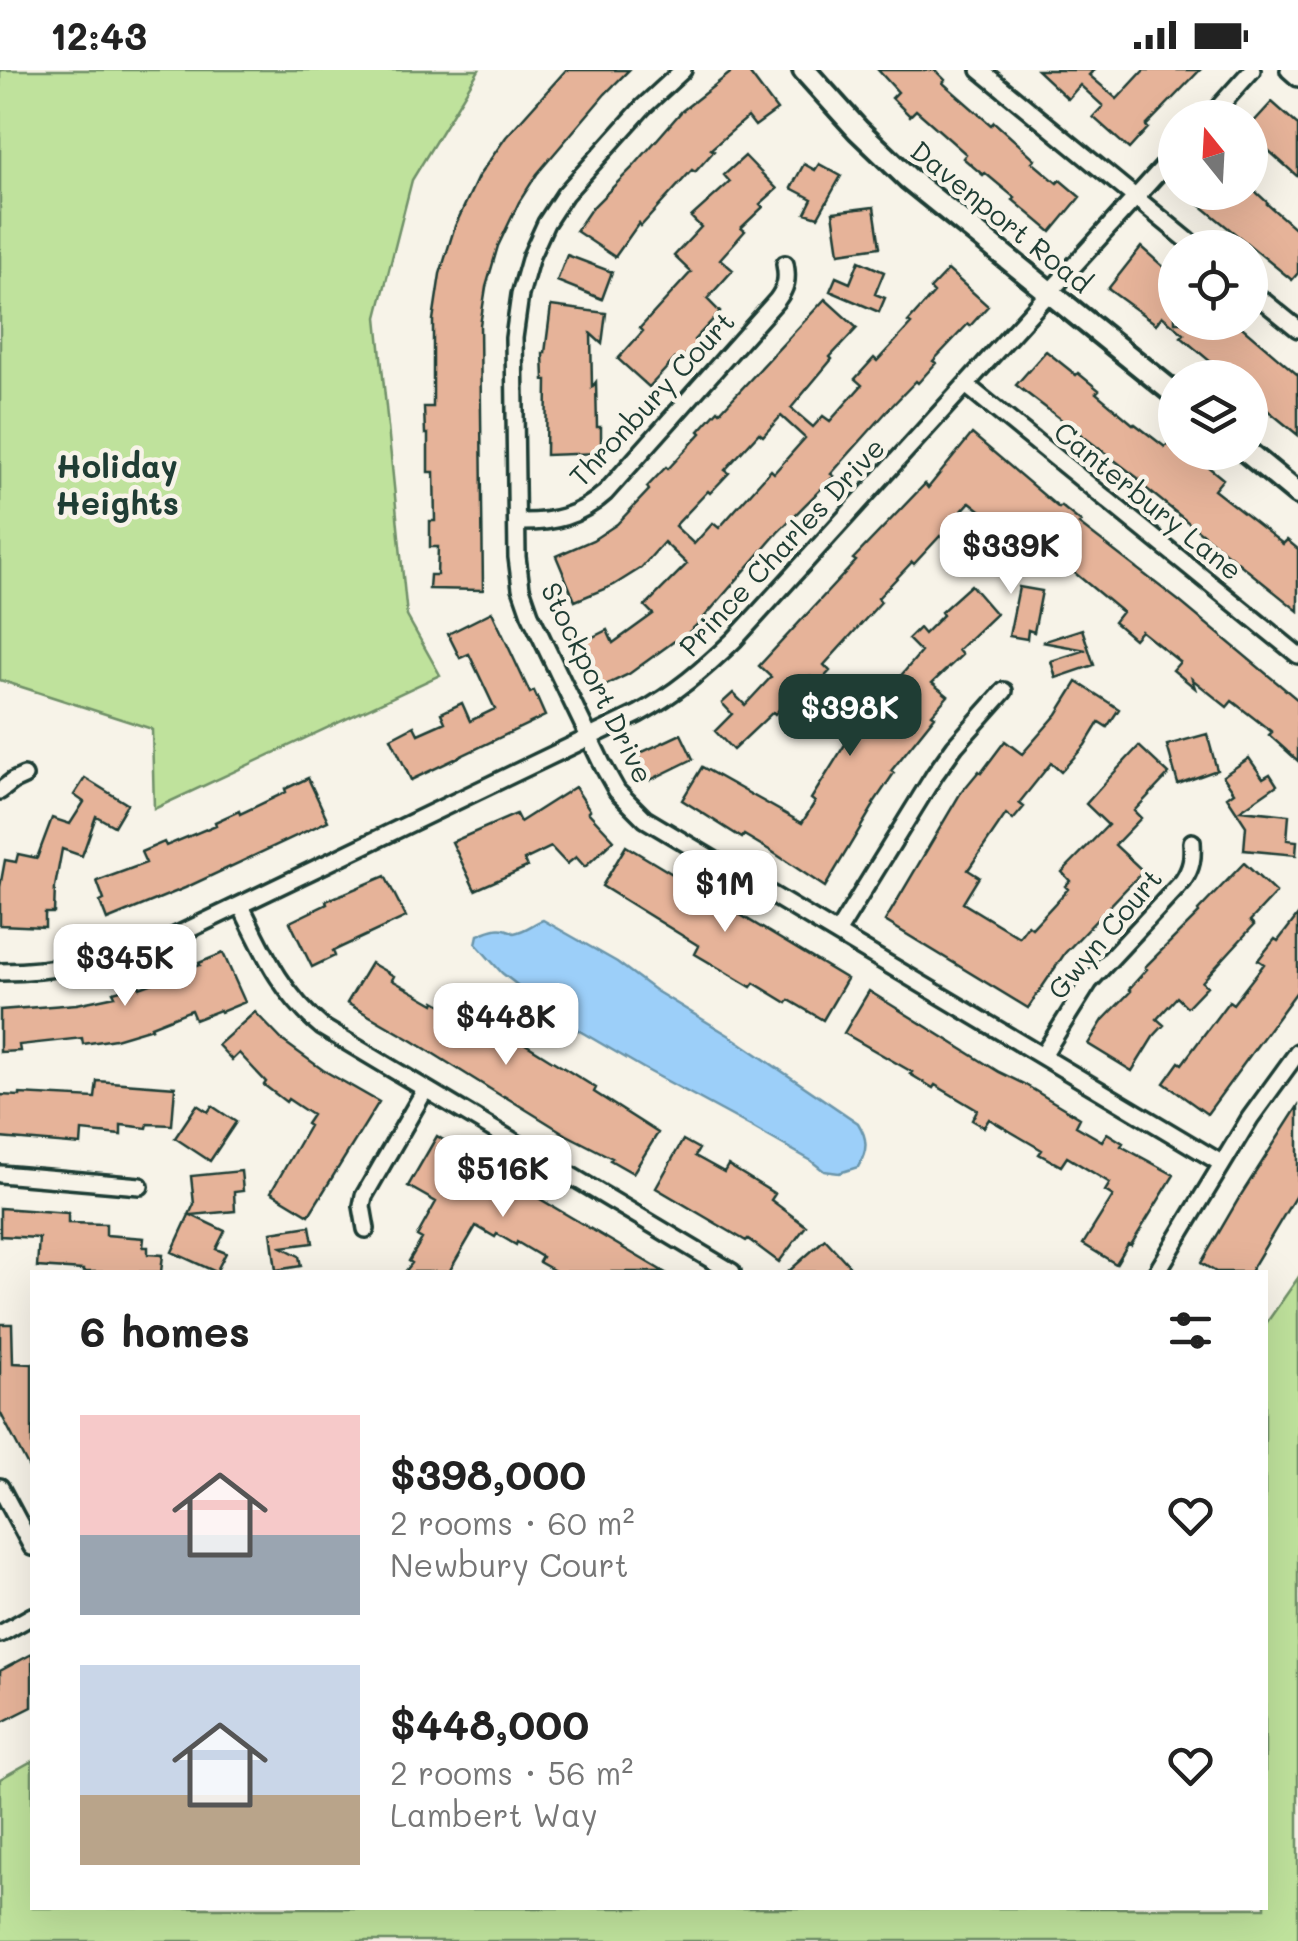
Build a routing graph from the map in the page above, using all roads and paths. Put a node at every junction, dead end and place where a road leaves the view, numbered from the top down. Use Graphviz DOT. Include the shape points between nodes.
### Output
graph roads {
  1 [pos="683,70"];
  2 [pos="804,70"];
  3 [pos="1252,70"];
  4 [pos="1289,70"];
  5 [pos="984,71"];
  6 [pos="1298,78"];
  7 [pos="1225,100"];
  8 [pos="1158,173"];
  9 [pos="1136,198"];
  10 [pos="1176,230"];
  11 [pos="785,264"];
  12 [pos="1050,293"];
  13 [pos="1268,305"];
  14 [pos="1298,329"];
  15 [pos="1158,380"];
  16 [pos="966,385"];
  17 [pos="1268,469"];
  18 [pos="1298,494"];
  19 [pos="517,522"];
  20 [pos="1298,655"];
  21 [pos="1004,691"];
  22 [pos="589,737"];
  23 [pos="24,776"];
  24 [pos="0,790"];
  25 [pos="1192,842"];
  26 [pos="241,906"];
  27 [pos="837,933"];
  28 [pos="0,972"];
  29 [pos="1298,1052"];
  30 [pos="1042,1055"];
  31 [pos="425,1090"];
  32 [pos="1221,1163"];
  33 [pos="0,1174"];
  34 [pos="140,1186"];
  35 [pos="366,1229"];
  36 [pos="729,1270"];
  37 [pos="1158,1270"];
  38 [pos="0,1487"];
  39 [pos="30,1543"];
  40 [pos="30,1617"];
  41 [pos="0,1634"];
  1 -- 19 [label="street, Stockport Drive" via="565,194 531,256 514,338"];
  2 -- 12 [label="street, Davenport Road" via="889,160"];
  3 -- 7 [label="street"];
  4 -- 6 [label="street"];
  5 -- 9 [label="street"];
  8 -- 9 [label="street, Prince Charles Drive"];
  9 -- 10 [label="street"];
  9 -- 12 [label="street, Prince Charles Drive"];
  11 -- 19 [label="street, Thronbury Court" via="787,280 777,300 605,493 566,518"];
  12 -- 15 [label="street, Davenport Road"];
  12 -- 16 [label="street, Prince Charles Drive"];
  13 -- 14 [label="street"];
  16 -- 20 [label="street, Canterbury Lane"];
  16 -- 22 [label="street, Prince Charles Drive" via="715,658 657,704"];
  17 -- 18 [label="street"];
  19 -- 22 [label="street, Stockport Drive" via="524,601"];
  21 -- 27 [label="street" via="945,760"];
  22 -- 26 [label="street, Prince Charles Drive"];
  22 -- 27 [label="street, Stockport Drive" via="617,791 646,819"];
  23 -- 24 [label="street"];
  25 -- 30 [label="street, Gwyn Court" via="1193,860 1183,881 1089,982"];
  26 -- 28 [label="street, Prince Charles Drive" via="114,957"];
  26 -- 31 [label="street" via="298,1005 335,1036"];
  27 -- 30 [label="street, Stockport Drive"];
  29 -- 32 [label="street"];
  30 -- 32 [label="street, Stockport Drive"];
  31 -- 35 [label="street" via="364,1196"];
  31 -- 36 [label="street"];
  32 -- 37 [label="street"];
  33 -- 34 [label="street"];
  38 -- 39 [label="street"];
  40 -- 41 [label="street"];
}
